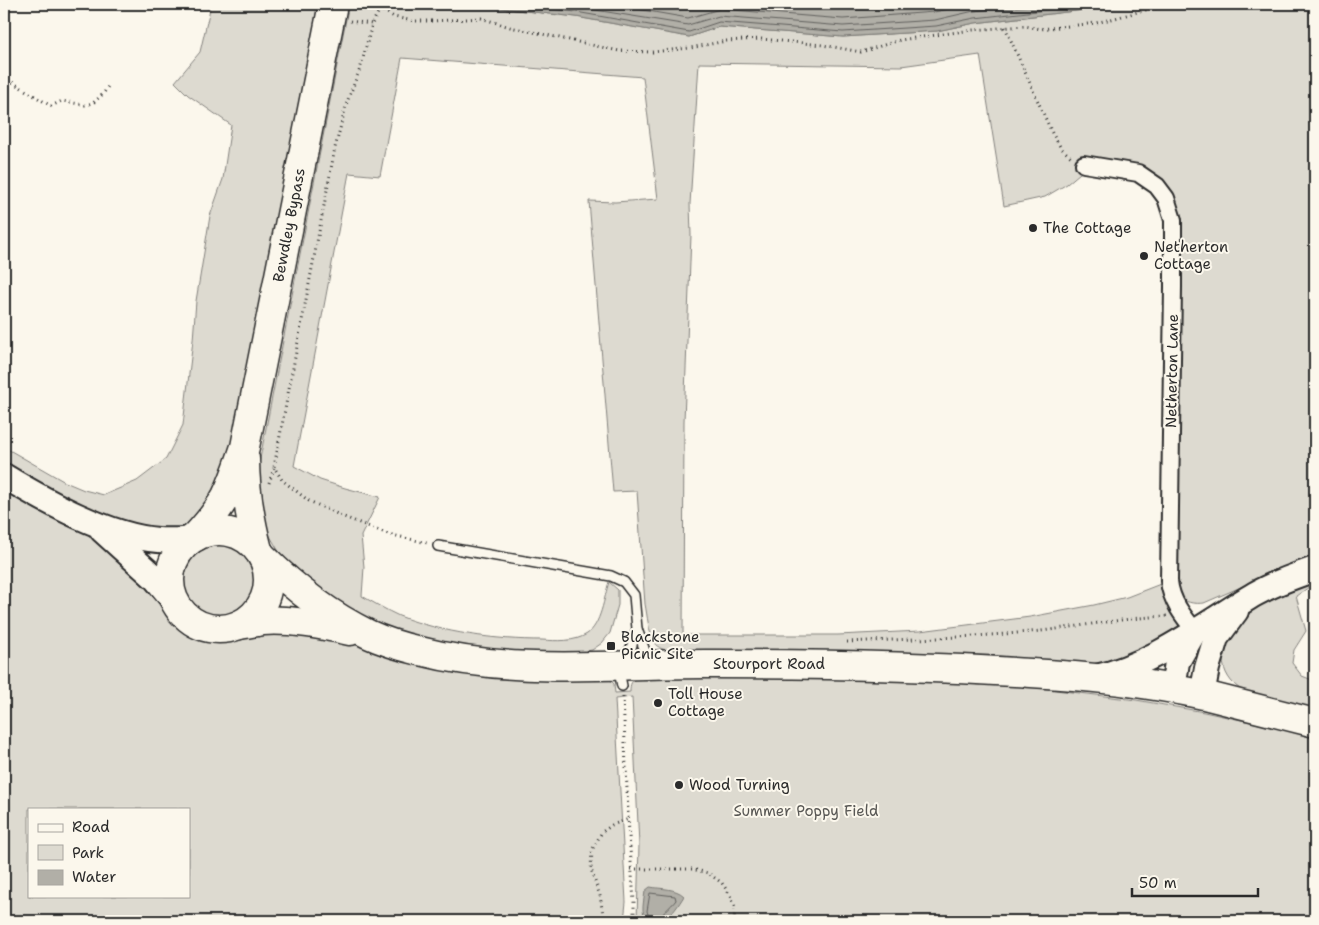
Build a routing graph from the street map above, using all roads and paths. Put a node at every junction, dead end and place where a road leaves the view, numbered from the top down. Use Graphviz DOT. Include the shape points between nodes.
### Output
graph roads {
  1 [pos="10,4"];
  2 [pos="376,4"];
  3 [pos="1190,4"];
  4 [pos="380,9"];
  5 [pos="4,12"];
  6 [pos="337,13"];
  7 [pos="372,24"];
  8 [pos="1005,27"];
  9 [pos="4,77"];
  10 [pos="108,85"];
  11 [pos="1084,164"];
  12 [pos="244,447"];
  13 [pos="4,476"];
  14 [pos="97,525"];
  15 [pos="194,538"];
  16 [pos="438,546"];
  17 [pos="260,554"];
  18 [pos="1315,569"];
  19 [pos="176,602"];
  20 [pos="1243,602"];
  21 [pos="1189,624"];
  22 [pos="239,625"];
  23 [pos="637,629"];
  24 [pos="368,634"];
  25 [pos="839,642"];
  26 [pos="659,665"];
  27 [pos="620,676"];
  28 [pos="1092,678"];
  29 [pos="1173,689"];
  30 [pos="1202,695"];
  31 [pos="1315,723"];
  32 [pos="629,819"];
  33 [pos="631,869"];
  34 [pos="604,921"];
  35 [pos="634,921"];
  36 [pos="734,921"];
  1 -- 5 [label="path"];
  2 -- 4 [label="path"];
  3 -- 8 [label="path" via="1149,9 1096,23 1041,28"];
  4 -- 7 [label="path"];
  4 -- 8 [label="path" via="394,17 413,21 481,18 619,51 652,52 761,38 861,52 900,40"];
  6 -- 7 [label="path"];
  6 -- 12 [label="highway, Bewdley Bypass"];
  7 -- 16 [label="path" via="335,148 274,467 282,480 309,501 388,534"];
  8 -- 11 [label="path" via="1060,148"];
  9 -- 10 [label="path" via="51,106 62,101 93,103"];
  11 -- 21 [label="street, Netherton Lane" via="1138,173 1157,186 1166,198 1173,220 1169,581 1172,596"];
  12 -- 15 [label="highway, Bewdley Bypass" via="226,497"];
  12 -- 17 [label="highway, Bewdley Bypass" via="251,524"];
  13 -- 14 [label="main road"];
  14 -- 15 [label="main road" via="158,540"];
  14 -- 19 [label="main road" via="155,578"];
  15 -- 17 [label="highway" via="220,531 234,533 247,540"];
  15 -- 19 [label="highway" via="176,556 171,571 171,587"];
  16 -- 23 [label="lane" via="610,576 624,582 634,595"];
  17 -- 22 [label="highway" via="266,566 266,594 261,607"];
  17 -- 24 [label="highway, Stourport Road" via="304,594"];
  18 -- 20 [label="main road" via="1274,585"];
  19 -- 22 [label="highway" via="196,623 225,629"];
  20 -- 21 [label="main road"];
  20 -- 30 [label="main road" via="1216,638"];
  21 -- 25 [label="path" via="1132,618 1041,630"];
  21 -- 28 [label="main road" via="1152,656"];
  21 -- 29 [label="main road" via="1177,662"];
  22 -- 24 [label="highway, Stourport Road" via="285,621"];
  23 -- 26 [label="lane" via="645,650"];
  23 -- 27 [label="lane"];
  24 -- 27 [label="highway, Stourport Road" via="414,650 474,662"];
  26 -- 27 [label="highway, Stourport Road"];
  26 -- 28 [label="highway, Stourport Road" via="821,664"];
  27 -- 32 [label="path"];
  28 -- 29 [label="highway, Stourport Road"];
  29 -- 30 [label="highway, Stourport Road"];
  30 -- 31 [label="highway, Stourport Road"];
  32 -- 33 [label="path"];
  32 -- 34 [label="path" via="602,832 592,850 590,868 600,896"];
  33 -- 35 [label="path"];
  33 -- 36 [label="path" via="692,869 708,874 722,883 730,895 735,907"];
}
